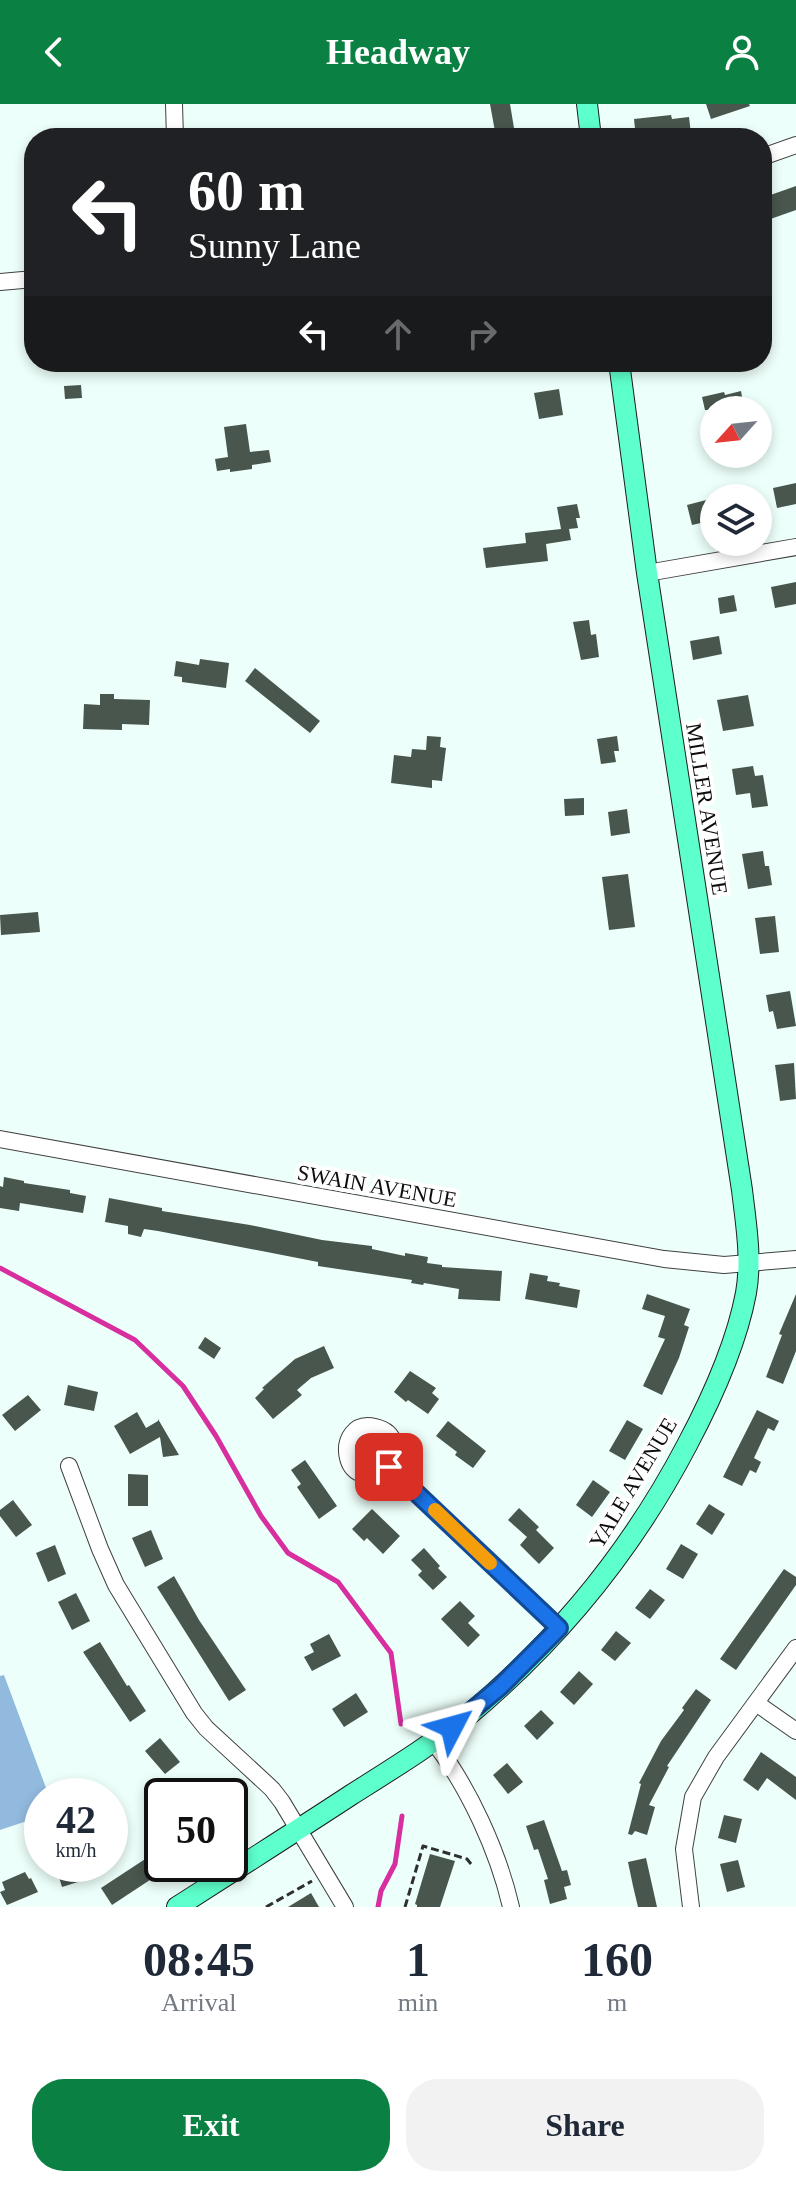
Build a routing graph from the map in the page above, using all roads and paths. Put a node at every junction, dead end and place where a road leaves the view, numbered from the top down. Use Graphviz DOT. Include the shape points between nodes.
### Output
graph roads {
  1 [pos="174,104"];
  2 [pos="587,104"];
  3 [pos="175,128"];
  4 [pos="590,128"];
  5 [pos="796,145"];
  6 [pos="772,153"];
  7 [pos="24,280"];
  8 [pos="0,282"];
  9 [pos="620,372"];
  10 [pos="796,547"];
  11 [pos="647,573"];
  12 [pos="0,1139"];
  13 [pos="796,1259"];
  14 [pos="748,1263"];
  15 [pos="69,1466"];
  16 [pos="389,1467"];
  17 [pos="559,1628"];
  18 [pos="796,1648"];
  19 [pos="756,1703"];
  20 [pos="796,1731"];
  21 [pos="434,1742"];
  22 [pos="299,1829"];
  23 [pos="471,1864"];
  24 [pos="326,1873"];
  25 [pos="177,1907"];
  26 [pos="266,1907"];
  27 [pos="345,1907"];
  28 [pos="405,1907"];
  29 [pos="511,1907"];
  30 [pos="691,1907"];
  1 -- 3 [label="street"];
  2 -- 4 [label="main road"];
  5 -- 6 [label="street"];
  7 -- 8 [label="street"];
  9 -- 11 [label="main road, MILLER AVENUE"];
  10 -- 11 [label="street"];
  11 -- 14 [label="main road, MILLER AVENUE" via="740,1176"];
  12 -- 14 [label="street, SWAIN AVENUE" via="664,1259"];
  13 -- 14 [label="street"];
  14 -- 17 [label="main road, YALE AVENUE" via="739,1322 694,1432 645,1519"];
  15 -- 22 [label="street" via="116,1585 177,1686 206,1728 272,1789"];
  16 -- 17 [label="street"];
  17 -- 21 [label="main road, YALE AVENUE"];
  18 -- 19 [label="street"];
  19 -- 20 [label="street"];
  19 -- 30 [label="street" via="693,1797 684,1849"];
  21 -- 22 [label="main road, YALE AVENUE"];
  21 -- 29 [label="street" via="484,1829"];
  22 -- 24 [label="street"];
  22 -- 25 [label="main road, YALE AVENUE"];
  23 -- 28 [label="path" via="423,1846"];
  24 -- 26 [label="path"];
  24 -- 27 [label="street"];
}
